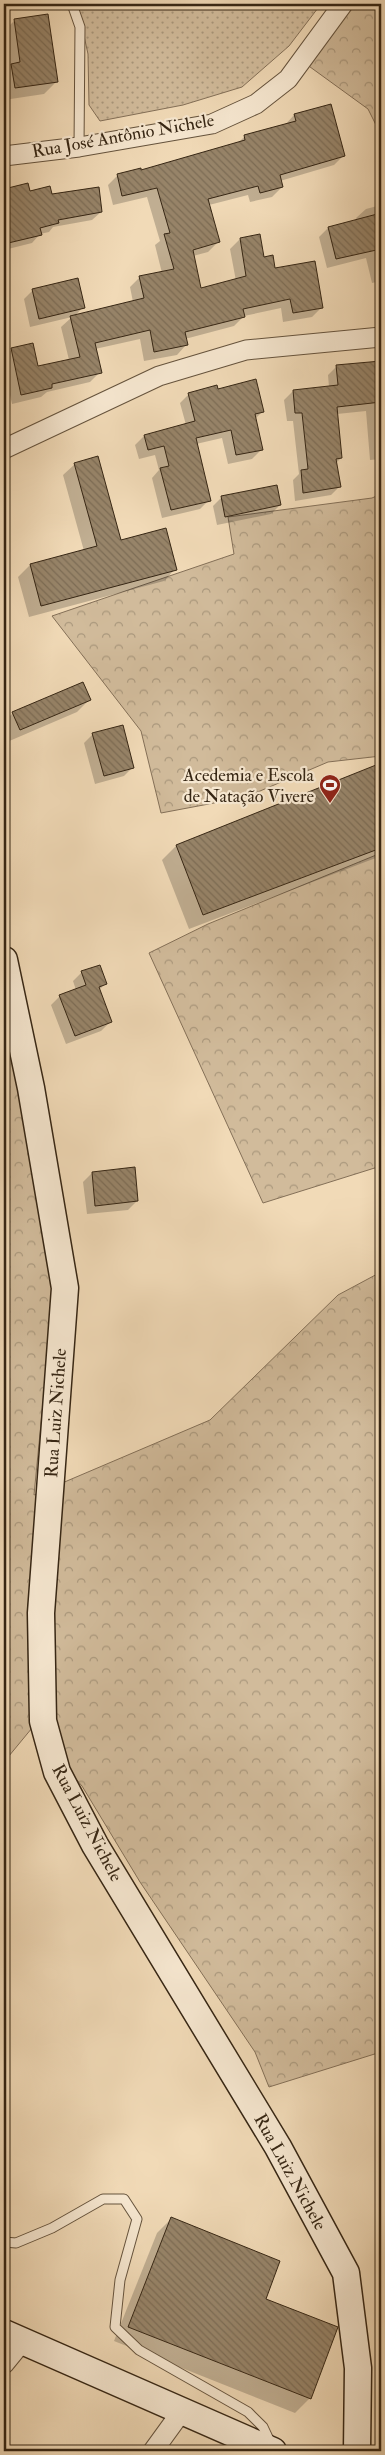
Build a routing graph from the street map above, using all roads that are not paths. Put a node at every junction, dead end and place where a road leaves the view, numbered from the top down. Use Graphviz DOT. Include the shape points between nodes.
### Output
graph roads {
  1 [pos="72,4"];
  2 [pos="343,4"];
  3 [pos="79,146"];
  4 [pos="4,156"];
  5 [pos="381,337"];
  6 [pos="4,449"];
  7 [pos="4,960"];
  8 [pos="4,2242"];
  9 [pos="13,2337"];
  10 [pos="4,2364"];
  11 [pos="182,2411"];
  12 [pos="153,2451"];
  13 [pos="273,2451"];
  14 [pos="357,2451"];
  1 -- 3 [label="lane" via="80,27"];
  2 -- 3 [label="street, Rua José Antônio Nichele" via="288,79 256,104 212,124"];
  3 -- 4 [label="street, Rua José Antônio Nichele"];
  5 -- 6 [label="street" via="246,350 159,376"];
  7 -- 14 [label="street, Rua Luiz Nichele" via="31,1088 64,1288 41,1613 43,1722 57,1772 95,1845 278,2147 346,2273 358,2368"];
  8 -- 13 [label="lane" via="16,2243 52,2228 103,2199 124,2199 137,2219 120,2280 115,2327 139,2350 248,2412 263,2427"];
  9 -- 10 [label="street"];
  9 -- 11 [label="street"];
  11 -- 12 [label="street"];
  11 -- 13 [label="street"];
}
